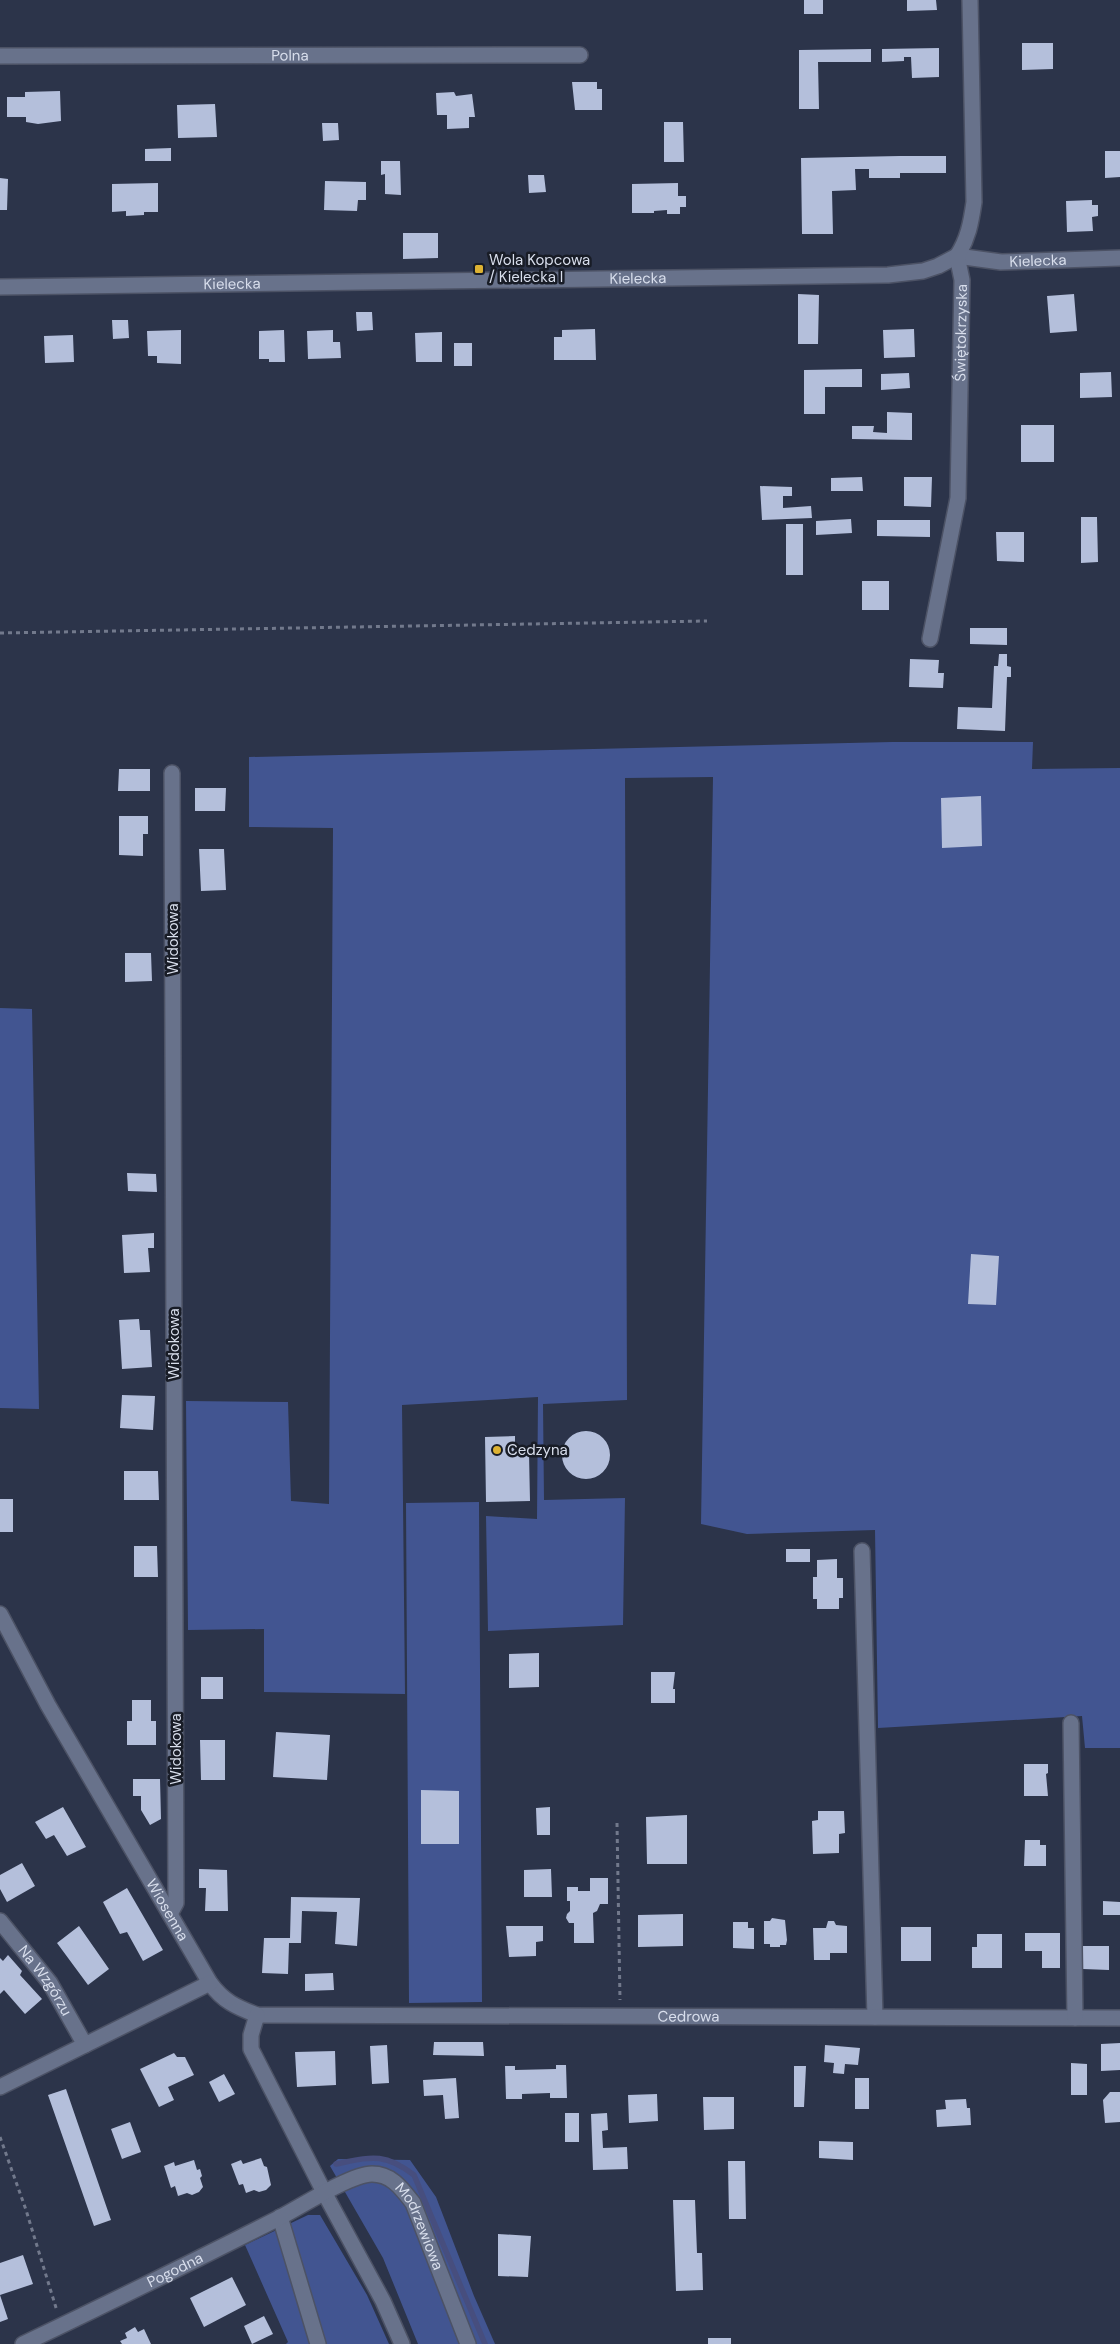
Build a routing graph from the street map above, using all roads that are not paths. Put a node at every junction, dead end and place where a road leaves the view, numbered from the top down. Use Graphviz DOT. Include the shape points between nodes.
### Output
graph roads {
  1 [pos="970,0"];
  2 [pos="580,55"];
  3 [pos="0,56"];
  4 [pos="957,256"];
  5 [pos="1120,258"];
  6 [pos="0,287"];
  7 [pos="930,638"];
  8 [pos="172,772"];
  9 [pos="862,1551"];
  10 [pos="0,1614"];
  11 [pos="1071,1723"];
  12 [pos="170,1914"];
  13 [pos="0,1921"];
  14 [pos="210,1983"];
  15 [pos="257,2015"];
  16 [pos="875,2017"];
  17 [pos="1075,2018"];
  18 [pos="1120,2018"];
  19 [pos="85,2044"];
  20 [pos="0,2087"];
  21 [pos="325,2194"];
  22 [pos="280,2217"];
  23 [pos="23,2344"];
  24 [pos="318,2344"];
  25 [pos="402,2344"];
  26 [pos="468,2344"];
  1 -- 4 [label="street" via="974,202 966,243"];
  2 -- 3 [label="street, Polna"];
  4 -- 5 [label="street, Kielecka" via="1001,262"];
  4 -- 6 [label="street, Kielecka" via="922,271 888,275"];
  4 -- 7 [label="street, Świętokrzyska" via="962,280 958,498"];
  8 -- 12 [label="street, Widokowa" via="176,1903"];
  9 -- 16 [label="street"];
  10 -- 12 [label="street, Wiosenna" via="48,1706"];
  11 -- 17 [label="street"];
  12 -- 14 [label="street, Wiosenna"];
  13 -- 19 [label="street, Na Wzgórzu" via="50,1983"];
  14 -- 15 [label="street, Wiosenna" via="232,2006"];
  14 -- 19 [label="street"];
  15 -- 16 [label="street, Cedrowa"];
  15 -- 21 [label="street" via="250,2049"];
  16 -- 17 [label="street, Cedrowa"];
  17 -- 18 [label="street, Cedrowa"];
  19 -- 20 [label="street"];
  21 -- 22 [label="street, Pogodna"];
  21 -- 25 [label="street" via="383,2301"];
  21 -- 26 [label="street, Modrzewiowa" via="344,2182 371,2174 387,2177 398,2185 413,2203"];
  22 -- 23 [label="street, Pogodna"];
  22 -- 24 [label="street"];
}
